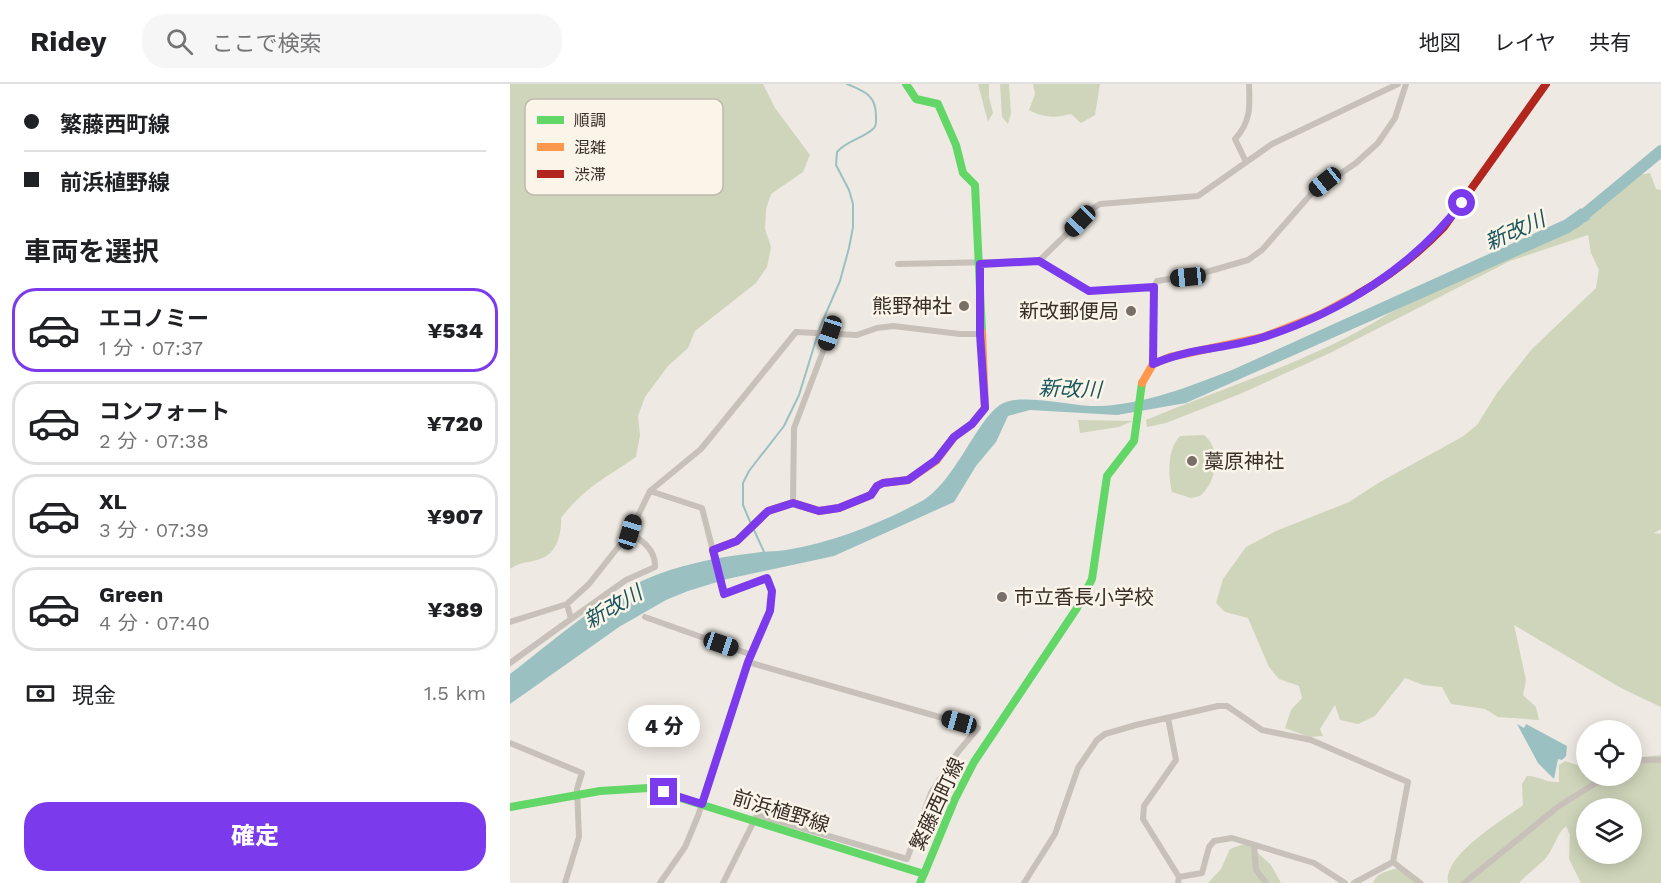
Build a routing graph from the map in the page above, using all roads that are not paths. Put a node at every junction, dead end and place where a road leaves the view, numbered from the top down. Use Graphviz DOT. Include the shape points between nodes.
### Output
graph roads {
  1 [pos="906,84"];
  2 [pos="1249,84"];
  3 [pos="1398,84"];
  4 [pos="1406,84"];
  5 [pos="1546,84"];
  6 [pos="1246,162"];
  7 [pos="1039,261"];
  8 [pos="898,264"];
  9 [pos="980,264"];
  10 [pos="1154,287"];
  11 [pos="830,333"];
  12 [pos="980,334"];
  13 [pos="1153,364"];
  14 [pos="650,491"];
  15 [pos="793,503"];
  16 [pos="630,532"];
  17 [pos="713,550"];
  18 [pos="567,604"];
  19 [pos="645,617"];
  20 [pos="572,619"];
  21 [pos="510,622"];
  22 [pos="752,655"];
  23 [pos="748,662"];
  24 [pos="510,663"];
  25 [pos="1168,718"];
  26 [pos="510,743"];
  27 [pos="1642,760"];
  28 [pos="1661,760"];
  29 [pos="1591,786"];
  30 [pos="577,794"];
  31 [pos="702,804"];
  32 [pos="510,807"];
  33 [pos="754,820"];
  34 [pos="1254,845"];
  35 [pos="1393,862"];
  36 [pos="924,874"];
  37 [pos="1179,880"];
  38 [pos="565,883"];
  39 [pos="660,883"];
  40 [pos="723,883"];
  41 [pos="920,883"];
  42 [pos="1024,883"];
  43 [pos="1266,883"];
  44 [pos="1345,883"];
  45 [pos="1354,883"];
  46 [pos="1420,883"];
  47 [pos="1464,883"];
  1 -- 9 [label="main road" via="916,99 938,104 963,173 975,185"];
  2 -- 6 [label="street" via="1250,111 1235,139"];
  3 -- 6 [label="street" via="1305,127"];
  4 -- 10 [label="street" via="1395,118 1378,143 1356,164 1312,193 1262,250 1248,260 1196,276 1160,280"];
  5 -- 13 [label="main road" via="1444,227 1386,278 1319,315 1263,337"];
  6 -- 7 [label="street" via="1198,196 1100,204"];
  7 -- 9 [label="street"];
  7 -- 10 [label="street" via="1089,291"];
  8 -- 9 [label="street"];
  9 -- 12 [label="main road"];
  10 -- 13 [label="street"];
  11 -- 12 [label="street" via="857,335 893,326"];
  11 -- 14 [label="street" via="796,332 701,449"];
  11 -- 15 [label="street" via="794,428"];
  12 -- 15 [label="main road" via="985,408 936,460 908,480 883,483 871,495 839,508 819,511"];
  13 -- 36 [label="main road, 繁藤西町線" via="1144,375 1139,392 1131,447 1107,476 1098,553 1086,592 984,745"];
  14 -- 16 [label="street"];
  14 -- 17 [label="street" via="702,508"];
  15 -- 17 [label="main road" via="768,511 737,541"];
  16 -- 18 [label="street" via="589,584"];
  16 -- 20 [label="street" via="648,546 656,560 655,567 626,580"];
  17 -- 22 [label="street" via="724,594 767,578 772,591 770,611"];
  18 -- 20 [label="street"];
  18 -- 21 [label="street"];
  19 -- 22 [label="street"];
  20 -- 24 [label="street"];
  22 -- 23 [label="street"];
  23 -- 31 [label="street"];
  23 -- 33 [label="street" via="978,728 931,793 907,859 757,815"];
  25 -- 35 [label="street" via="1227,706 1262,730 1311,740 1408,782"];
  25 -- 37 [label="street" via="1176,760 1144,806 1143,819"];
  25 -- 42 [label="street" via="1096,740 1078,768 1055,834"];
  26 -- 30 [label="street" via="582,773"];
  27 -- 28 [label="street"];
  29 -- 47 [label="street" via="1559,806"];
  30 -- 31 [label="main road, 前浜植野線" via="648,788"];
  30 -- 32 [label="main road, 前浜植野線"];
  30 -- 38 [label="street" via="579,837"];
  31 -- 33 [label="main road, 前浜植野線"];
  31 -- 39 [label="street" via="685,847"];
  33 -- 36 [label="main road, 前浜植野線"];
  33 -- 40 [label="street"];
  34 -- 37 [label="street" via="1232,838 1218,839 1209,847 1202,873"];
  34 -- 43 [label="street" via="1256,870"];
  34 -- 44 [label="street" via="1314,863"];
  35 -- 45 [label="street"];
  35 -- 46 [label="street"];
  36 -- 41 [label="main road"];
}
